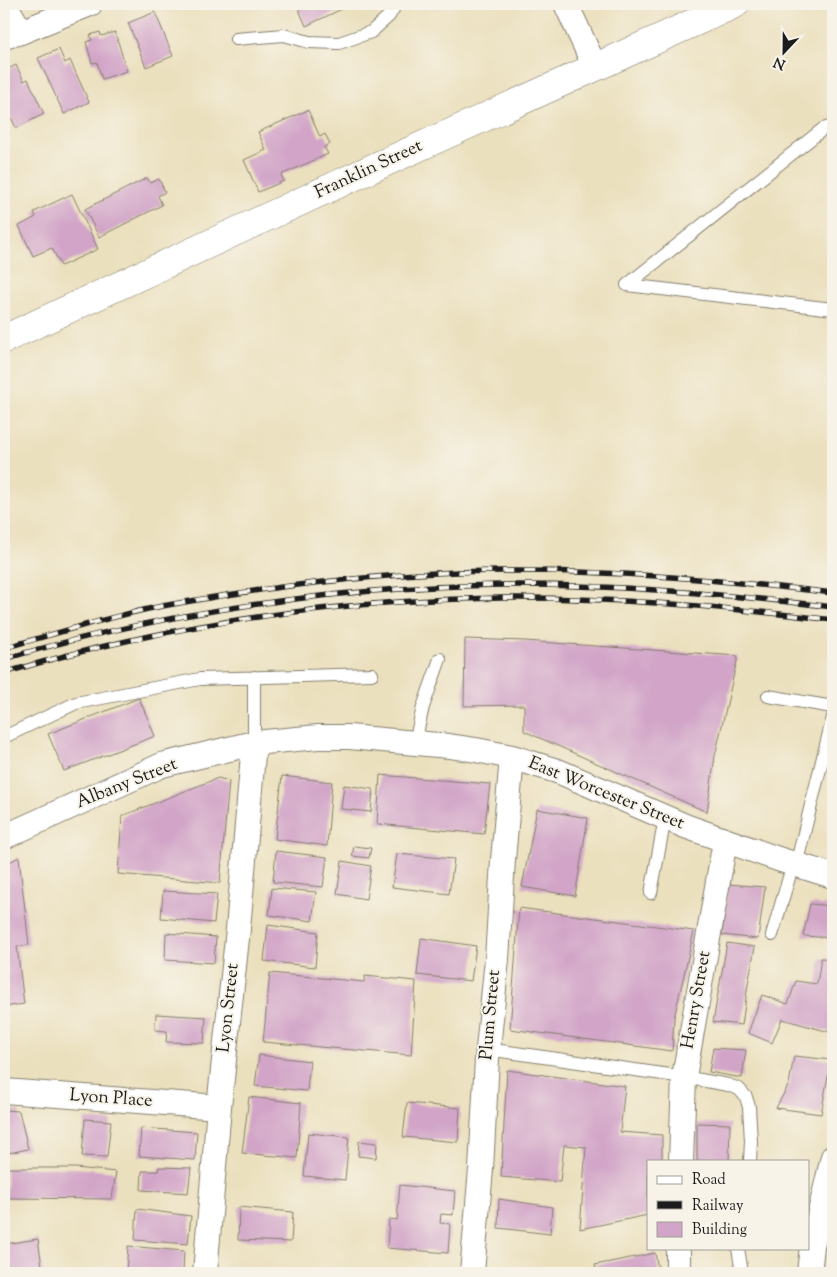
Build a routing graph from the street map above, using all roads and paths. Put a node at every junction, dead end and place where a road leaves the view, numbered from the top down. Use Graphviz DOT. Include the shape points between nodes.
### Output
graph roads {
  1 [pos="5,4"];
  2 [pos="90,4"];
  3 [pos="396,4"];
  4 [pos="566,4"];
  5 [pos="735,4"];
  6 [pos="12,35"];
  7 [pos="236,39"];
  8 [pos="595,67"];
  9 [pos="833,126"];
  10 [pos="833,309"];
  11 [pos="4,339"];
  12 [pos="440,659"];
  13 [pos="372,674"];
  14 [pos="254,677"];
  15 [pos="768,696"];
  16 [pos="833,707"];
  17 [pos="833,717"];
  18 [pos="4,737"];
  19 [pos="415,742"];
  20 [pos="254,744"];
  21 [pos="512,757"];
  22 [pos="665,818"];
  23 [pos="4,837"];
  24 [pos="725,841"];
  25 [pos="795,864"];
  26 [pos="833,876"];
  27 [pos="651,893"];
  28 [pos="772,935"];
  29 [pos="487,1054"];
  30 [pos="684,1076"];
  31 [pos="4,1091"];
  32 [pos="219,1107"];
  33 [pos="833,1158"];
  34 [pos="681,1160"];
  35 [pos="750,1160"];
  36 [pos="813,1224"];
  37 [pos="678,1250"];
  38 [pos="739,1250"];
  39 [pos="205,1273"];
  40 [pos="472,1273"];
  41 [pos="678,1273"];
  42 [pos="742,1273"];
  43 [pos="809,1273"];
  1 -- 6 [label="street"];
  2 -- 6 [label="street"];
  3 -- 7 [label="lane" via="389,16 371,32 339,43 308,42 284,35"];
  4 -- 8 [label="street"];
  5 -- 8 [label="main road, Franklin Street"];
  8 -- 11 [label="main road, Franklin Street"];
  9 -- 10 [label="lane" via="823,129 627,285"];
  12 -- 19 [label="lane"];
  13 -- 14 [label="lane"];
  14 -- 18 [label="lane" via="200,679 76,703"];
  14 -- 20 [label="lane"];
  15 -- 16 [label="lane"];
  17 -- 25 [label="lane"];
  19 -- 20 [label="street, East Worcester Street" via="318,737"];
  19 -- 21 [label="street, East Worcester Street"];
  20 -- 23 [label="street, Albany Street" via="162,765"];
  20 -- 32 [label="street, Lyon Street"];
  21 -- 22 [label="street, East Worcester Street" via="560,772"];
  21 -- 29 [label="street, Plum Street"];
  22 -- 24 [label="street, East Worcester Street"];
  22 -- 27 [label="lane"];
  24 -- 25 [label="street, East Worcester Street"];
  24 -- 30 [label="street, Henry Street"];
  25 -- 26 [label="street, East Worcester Street"];
  25 -- 28 [label="lane"];
  29 -- 30 [label="lane"];
  29 -- 40 [label="street, Plum Street"];
  30 -- 34 [label="street, Henry Street"];
  30 -- 35 [label="lane" via="739,1089 749,1107"];
  31 -- 32 [label="street, Lyon Place"];
  32 -- 39 [label="street, Lyon Street"];
  33 -- 36 [label="street"];
  36 -- 43 [label="street"];
  37 -- 41 [label="street"];
  38 -- 42 [label="lane"];
}
